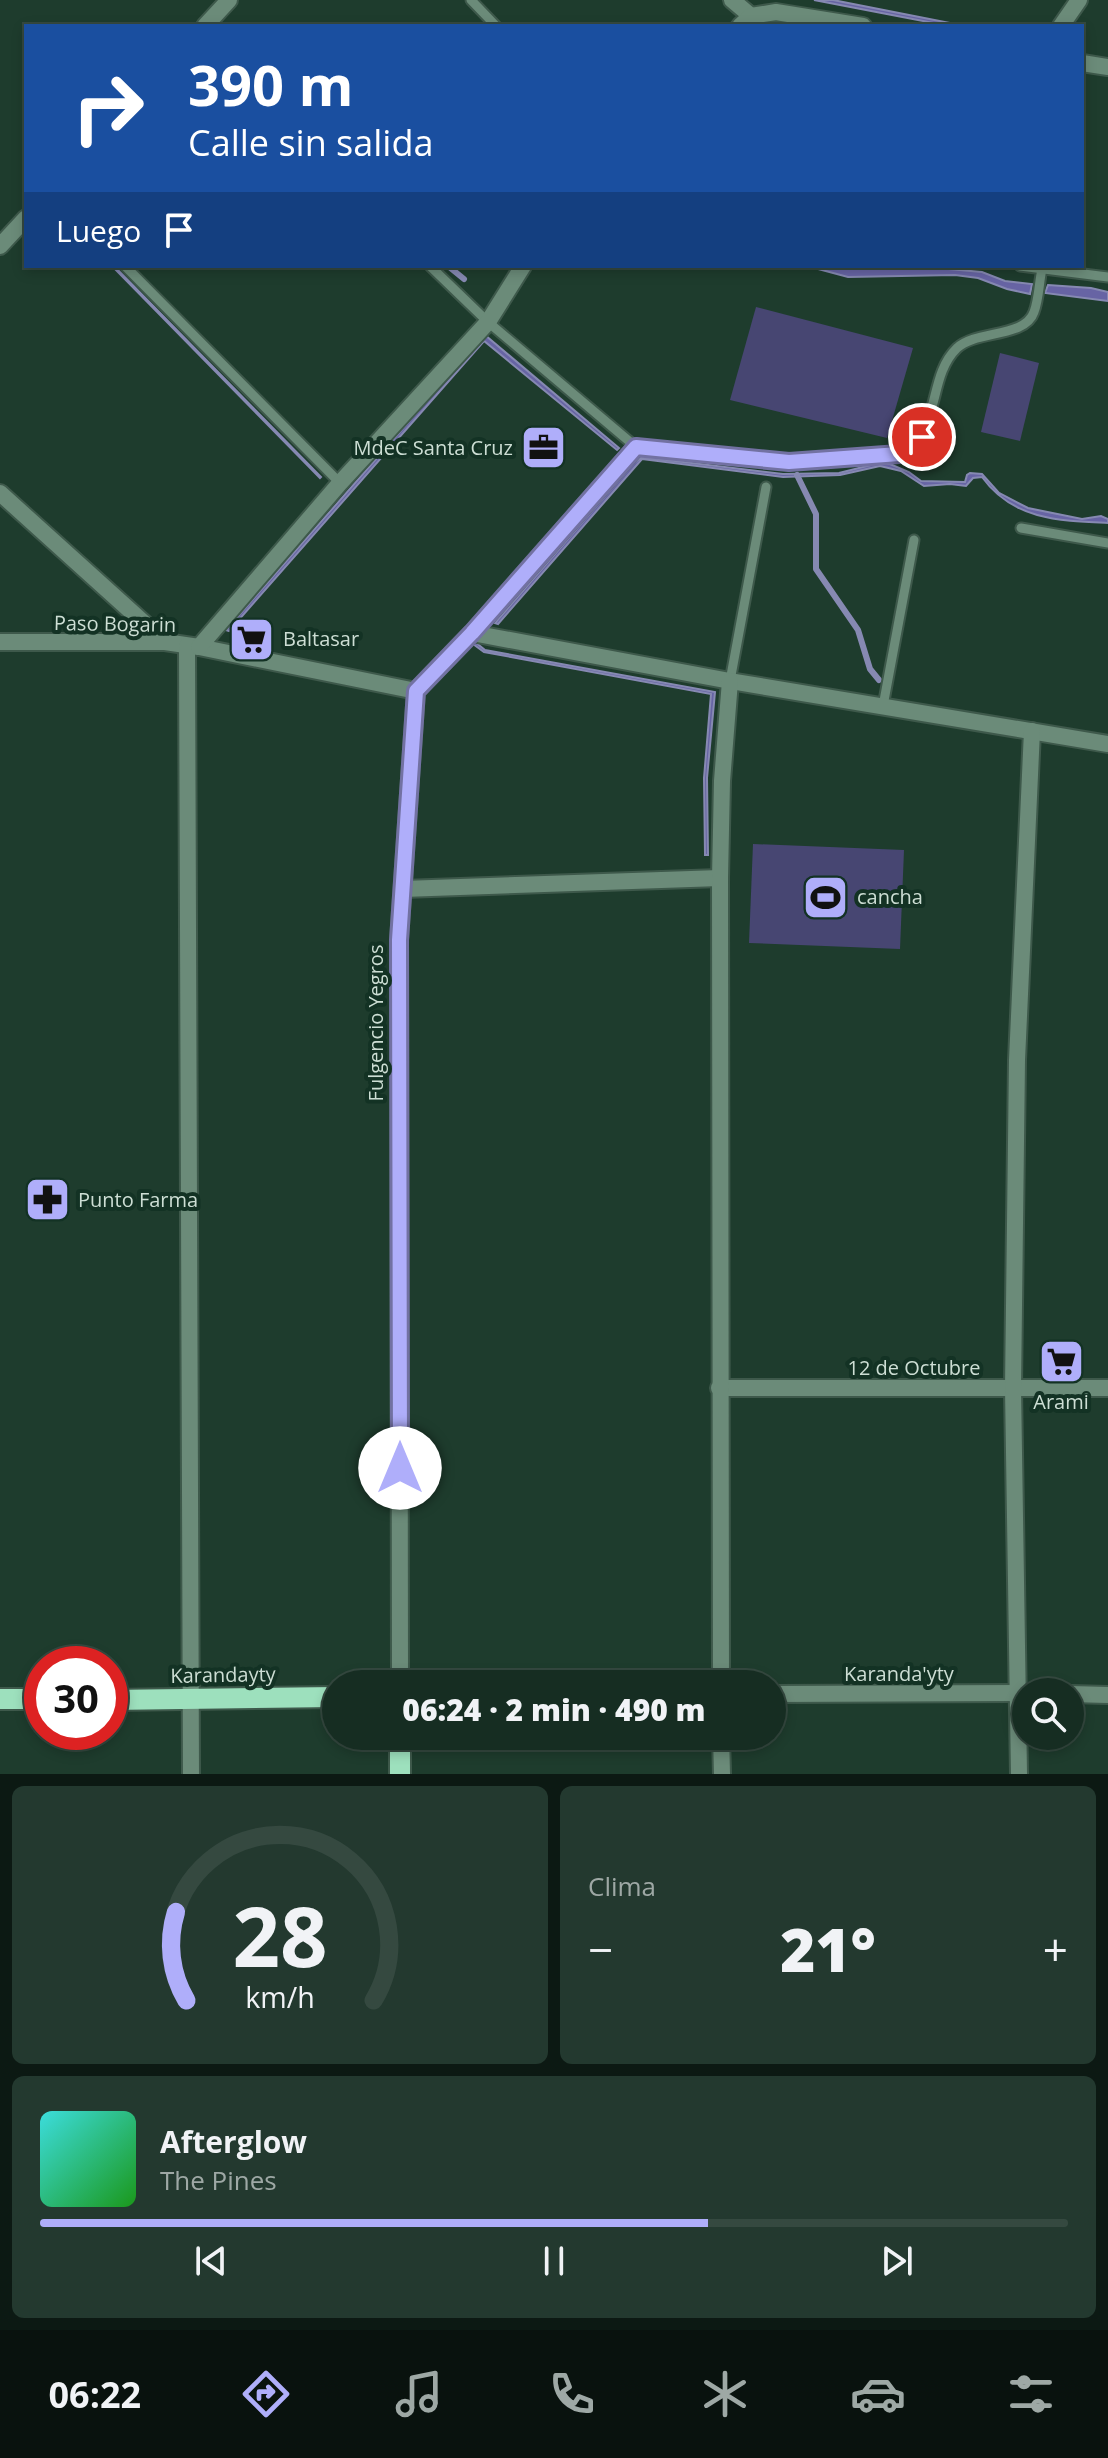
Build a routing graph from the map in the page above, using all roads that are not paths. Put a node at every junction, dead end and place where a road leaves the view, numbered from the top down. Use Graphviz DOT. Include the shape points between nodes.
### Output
graph roads {
  1 [pos="229,0"];
  2 [pos="471,0"];
  3 [pos="732,0"];
  4 [pos="1079,0"];
  5 [pos="745,21"];
  6 [pos="207,24"];
  7 [pos="494,24"];
  8 [pos="851,24"];
  9 [pos="1062,24"];
  10 [pos="1084,63"];
  11 [pos="1108,67"];
  12 [pos="24,220"];
  13 [pos="0,246"];
  14 [pos="127,268"];
  15 [pos="432,268"];
  16 [pos="522,268"];
  17 [pos="1035,268"];
  18 [pos="1042,269"];
  19 [pos="1108,277"];
  20 [pos="488,322"];
  21 [pos="636,447"];
  22 [pos="340,483"];
  23 [pos="766,487"];
  24 [pos="0,493"];
  25 [pos="1021,528"];
  26 [pos="914,540"];
  27 [pos="1108,543"];
  28 [pos="472,633"];
  29 [pos="0,642"];
  30 [pos="165,642"];
  31 [pos="193,646"];
  32 [pos="730,681"];
  33 [pos="416,691"];
  34 [pos="883,706"];
  35 [pos="1032,731"];
  36 [pos="1108,744"];
  37 [pos="720,878"];
  38 [pos="403,889"];
  39 [pos="719,1388"];
  40 [pos="1013,1388"];
  41 [pos="1108,1388"];
  42 [pos="400,1670"];
  43 [pos="721,1670"];
  44 [pos="1022,1678"];
  45 [pos="1012,1693"];
  46 [pos="786,1694"];
  47 [pos="1084,1694"];
  48 [pos="1108,1695"];
  49 [pos="322,1697"];
  50 [pos="0,1699"];
  51 [pos="24,1699"];
  52 [pos="128,1700"];
  53 [pos="191,1700"];
  54 [pos="400,1750"];
  55 [pos="721,1750"];
  56 [pos="1020,1750"];
  57 [pos="191,1774"];
  58 [pos="400,1774"];
  59 [pos="722,1774"];
  60 [pos="1019,1774"];
  1 -- 6 [label="street"];
  2 -- 7 [label="lane"];
  3 -- 5 [label="street"];
  4 -- 9 [label="street"];
  5 -- 8 [label="street" via="776,12"];
  10 -- 11 [label="street"];
  12 -- 13 [label="street"];
  14 -- 22 [label="lane"];
  15 -- 20 [label="lane"];
  16 -- 20 [label="street"];
  17 -- 18 [label="lane"];
  18 -- 19 [label="lane"];
  18 -- 21 [label="lane" via="1028,321 957,348 913,448 899,454 789,462"];
  20 -- 21 [label="lane"];
  20 -- 22 [label="street"];
  21 -- 28 [label="street"];
  22 -- 31 [label="street"];
  23 -- 32 [label="lane"];
  24 -- 30 [label="street"];
  25 -- 27 [label="lane"];
  26 -- 34 [label="lane"];
  28 -- 32 [label="street"];
  28 -- 33 [label="street"];
  29 -- 30 [label="street, Paso Bogarin"];
  30 -- 31 [label="street, Paso Bogarin"];
  31 -- 33 [label="street, Paso Bogarin"];
  31 -- 53 [label="street"];
  32 -- 34 [label="street"];
  32 -- 37 [label="street"];
  33 -- 38 [label="street, Fulgencio Yegros"];
  34 -- 35 [label="street"];
  35 -- 36 [label="street"];
  35 -- 40 [label="street" via="1017,1060"];
  37 -- 38 [label="street"];
  37 -- 39 [label="street"];
  38 -- 42 [label="street, Fulgencio Yegros"];
  39 -- 40 [label="street, 12 de Octubre"];
  39 -- 43 [label="street"];
  40 -- 41 [label="street, 12 de Octubre"];
  40 -- 44 [label="street"];
  45 -- 46 [label="street, Karanda'yty"];
  47 -- 48 [label="street"];
  49 -- 53 [label="main road, Karandayty"];
  50 -- 51 [label="main road"];
  52 -- 53 [label="main road, Karandayty"];
  53 -- 57 [label="street"];
  54 -- 58 [label="main road"];
  55 -- 59 [label="street"];
  56 -- 60 [label="street"];
}
